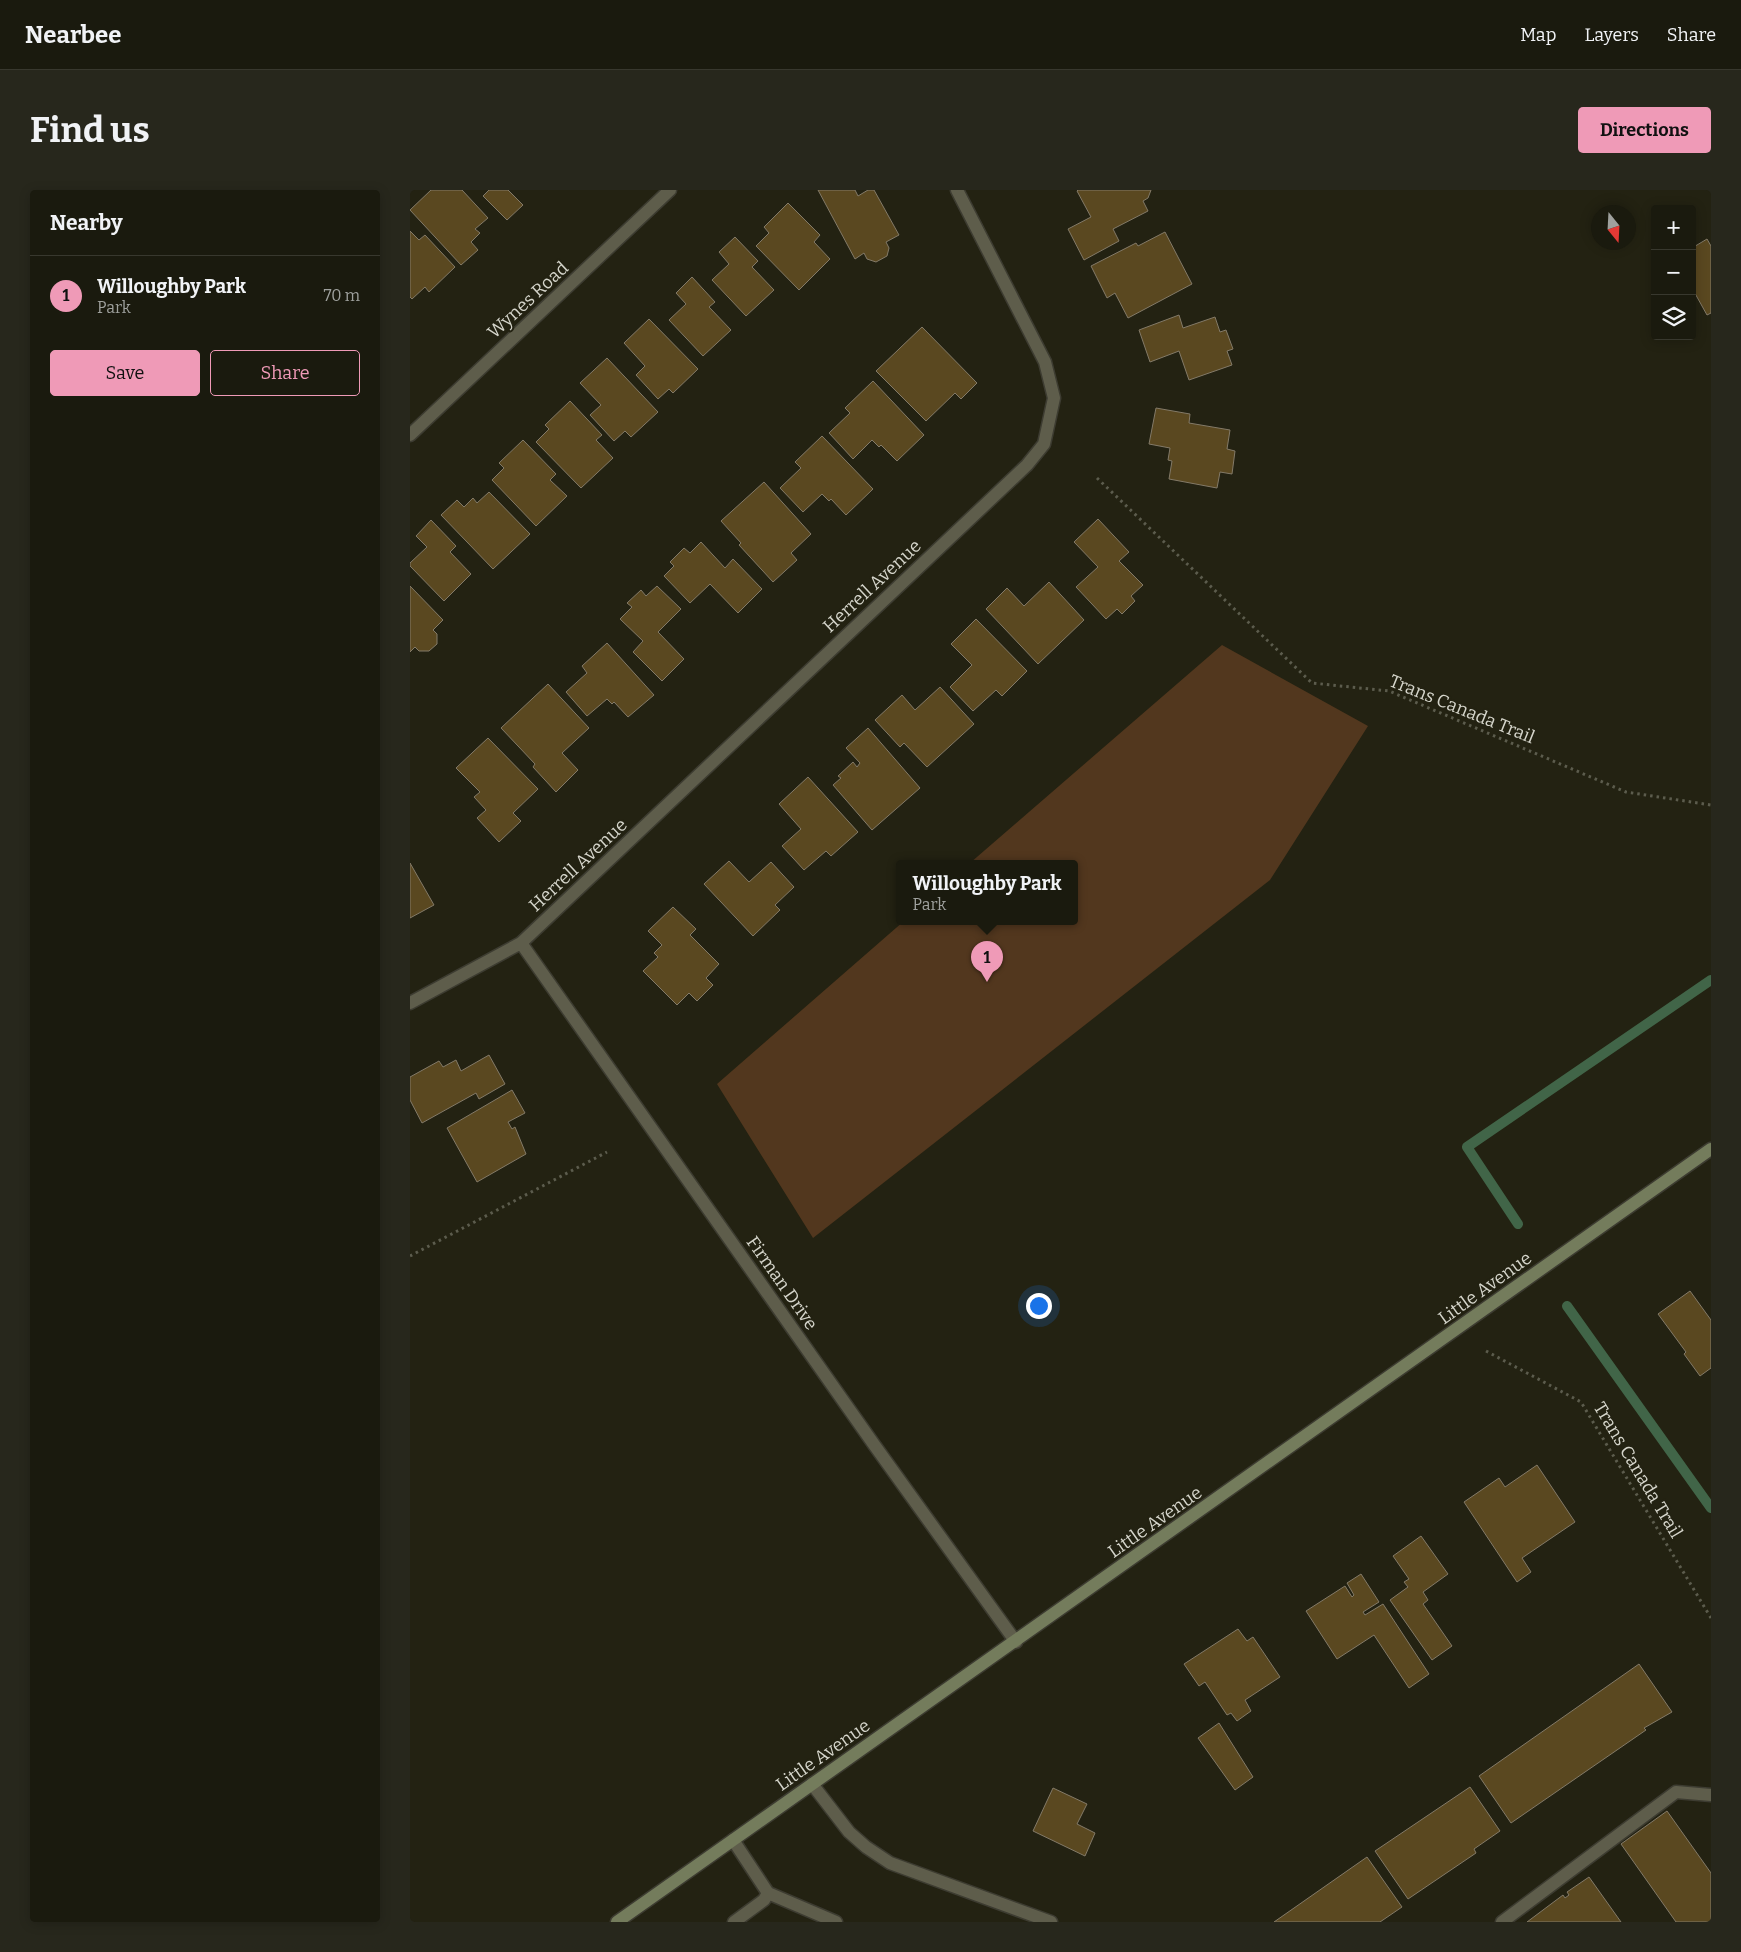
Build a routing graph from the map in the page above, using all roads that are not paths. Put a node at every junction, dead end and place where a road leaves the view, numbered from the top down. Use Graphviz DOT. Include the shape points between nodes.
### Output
graph roads {
  1 [pos="670,190"];
  2 [pos="956,190"];
  3 [pos="410,435"];
  4 [pos="521,943"];
  5 [pos="410,1003"];
  6 [pos="1710,1152"];
  7 [pos="1016,1642"];
  8 [pos="812,1784"];
  9 [pos="1711,1795"];
  10 [pos="733,1840"];
  11 [pos="768,1893"];
  12 [pos="617,1922"];
  13 [pos="734,1922"];
  14 [pos="836,1922"];
  15 [pos="1051,1922"];
  16 [pos="1502,1922"];
  1 -- 3 [label="street, Wynes Road"];
  2 -- 4 [label="street, Herrell Avenue" via="1045,362 1054,398 1044,444 1027,465"];
  4 -- 5 [label="street, Herrell Avenue"];
  4 -- 7 [label="street, Firman Drive"];
  6 -- 7 [label="street, Little Avenue"];
  7 -- 8 [label="street, Little Avenue"];
  8 -- 10 [label="street, Little Avenue"];
  8 -- 15 [label="street" via="849,1832 890,1863"];
  9 -- 16 [label="street" via="1676,1792"];
  10 -- 11 [label="street"];
  10 -- 12 [label="street, Little Avenue"];
  11 -- 13 [label="street" via="764,1900"];
  11 -- 14 [label="street"];
}
